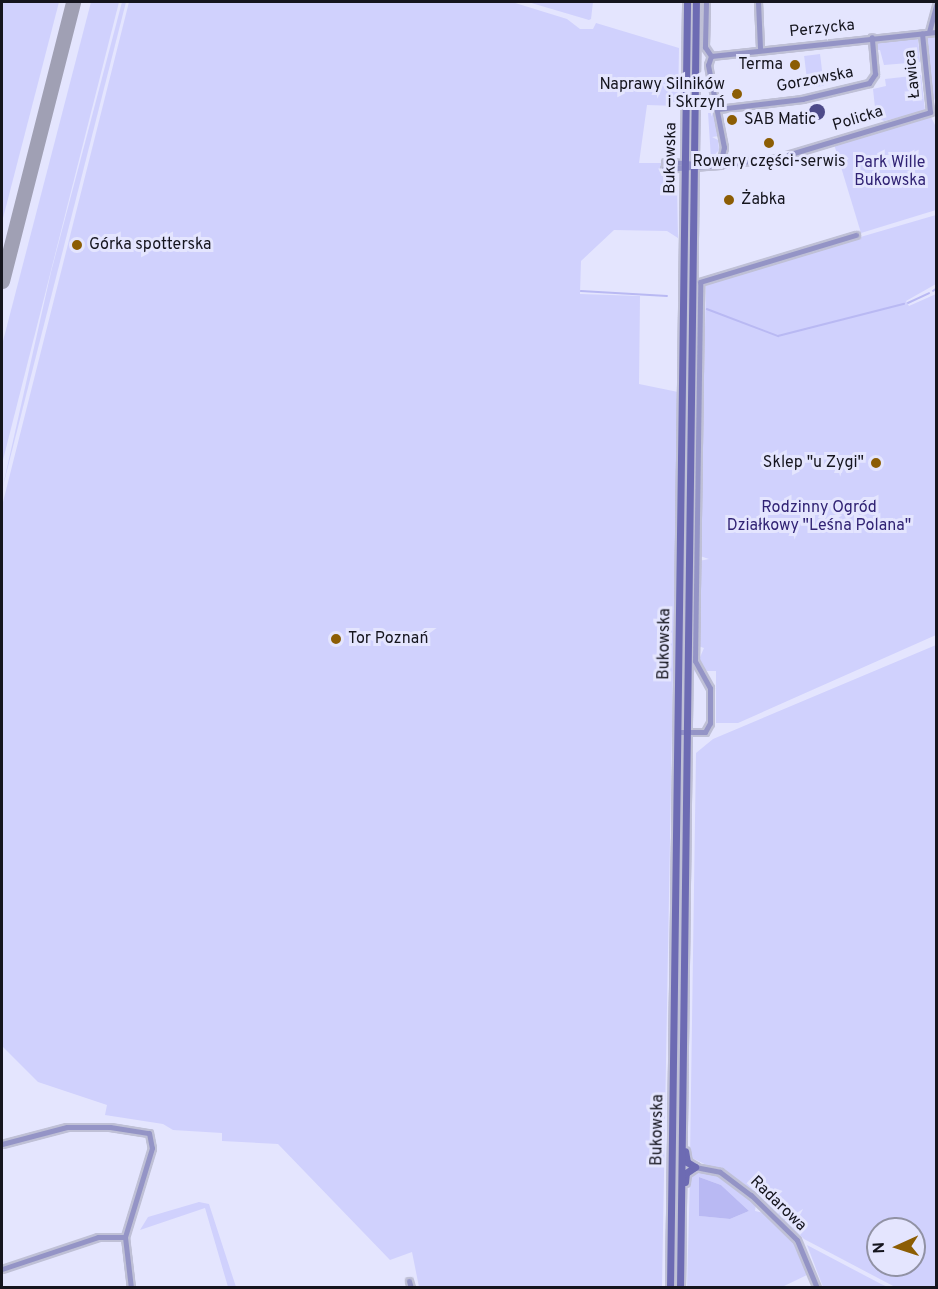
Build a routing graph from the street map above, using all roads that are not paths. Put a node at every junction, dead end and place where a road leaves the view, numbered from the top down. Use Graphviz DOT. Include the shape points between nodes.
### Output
graph roads {
  1 [pos="687,2"];
  2 [pos="696,2"];
  3 [pos="706,2"];
  4 [pos="758,2"];
  5 [pos="936,4"];
  6 [pos="936,32"];
  7 [pos="925,33"];
  8 [pos="872,38"];
  9 [pos="760,48"];
  10 [pos="711,56"];
  11 [pos="718,109"];
  12 [pos="930,112"];
  13 [pos="665,162"];
  14 [pos="722,165"];
  15 [pos="684,166"];
  16 [pos="694,166"];
  17 [pos="664,169"];
  18 [pos="856,235"];
  19 [pos="677,732"];
  20 [pos="687,732"];
  21 [pos="683,1055"];
  22 [pos="672,1140"];
  23 [pos="682,1140"];
  24 [pos="2,1144"];
  25 [pos="695,1167"];
  26 [pos="681,1232"];
  27 [pos="125,1237"];
  28 [pos="2,1269"];
  29 [pos="410,1281"];
  30 [pos="130,1287"];
  31 [pos="411,1287"];
  32 [pos="670,1287"];
  33 [pos="680,1287"];
  34 [pos="817,1287"];
  1 -- 15 [label="main road, Bukowska"];
  2 -- 16 [label="main road, Bukowska"];
  3 -- 10 [label="street" via="706,51"];
  4 -- 9 [label="street"];
  5 -- 7 [label="street, Ławica"];
  6 -- 7 [label="street, Perzycka"];
  7 -- 8 [label="street, Perzycka"];
  7 -- 12 [label="street, Ławica"];
  8 -- 9 [label="street, Perzycka"];
  8 -- 11 [label="street, Gorzowska" via="875,74 869,82 799,100"];
  9 -- 10 [label="street, Perzycka"];
  10 -- 11 [label="street" via="708,65"];
  11 -- 14 [label="street"];
  12 -- 14 [label="street, Policka" via="777,158"];
  13 -- 15 [label="street"];
  14 -- 16 [label="street, Policka"];
  15 -- 16 [label="street, Policka"];
  15 -- 17 [label="street"];
  15 -- 19 [label="main road, Bukowska"];
  16 -- 20 [label="main road, Bukowska"];
  18 -- 20 [label="street" via="700,282 695,661 710,688 710,723 707,731"];
  19 -- 20 [label="street"];
  19 -- 22 [label="main road, Bukowska"];
  20 -- 21 [label="main road, Bukowska"];
  21 -- 23 [label="main road, Bukowska"];
  21 -- 25 [label="main road" via="685,1159"];
  22 -- 23 [label="main road"];
  22 -- 32 [label="main road, Bukowska"];
  23 -- 26 [label="main road, Bukowska"];
  24 -- 27 [label="street" via="67,1127 149,1133 152,1148"];
  25 -- 26 [label="main road" via="686,1175"];
  25 -- 34 [label="street, Radarowa" via="720,1173 751,1195 796,1240"];
  26 -- 33 [label="main road, Bukowska"];
  27 -- 28 [label="street" via="99,1237"];
  27 -- 30 [label="street"];
  29 -- 31 [label="street"];
}
